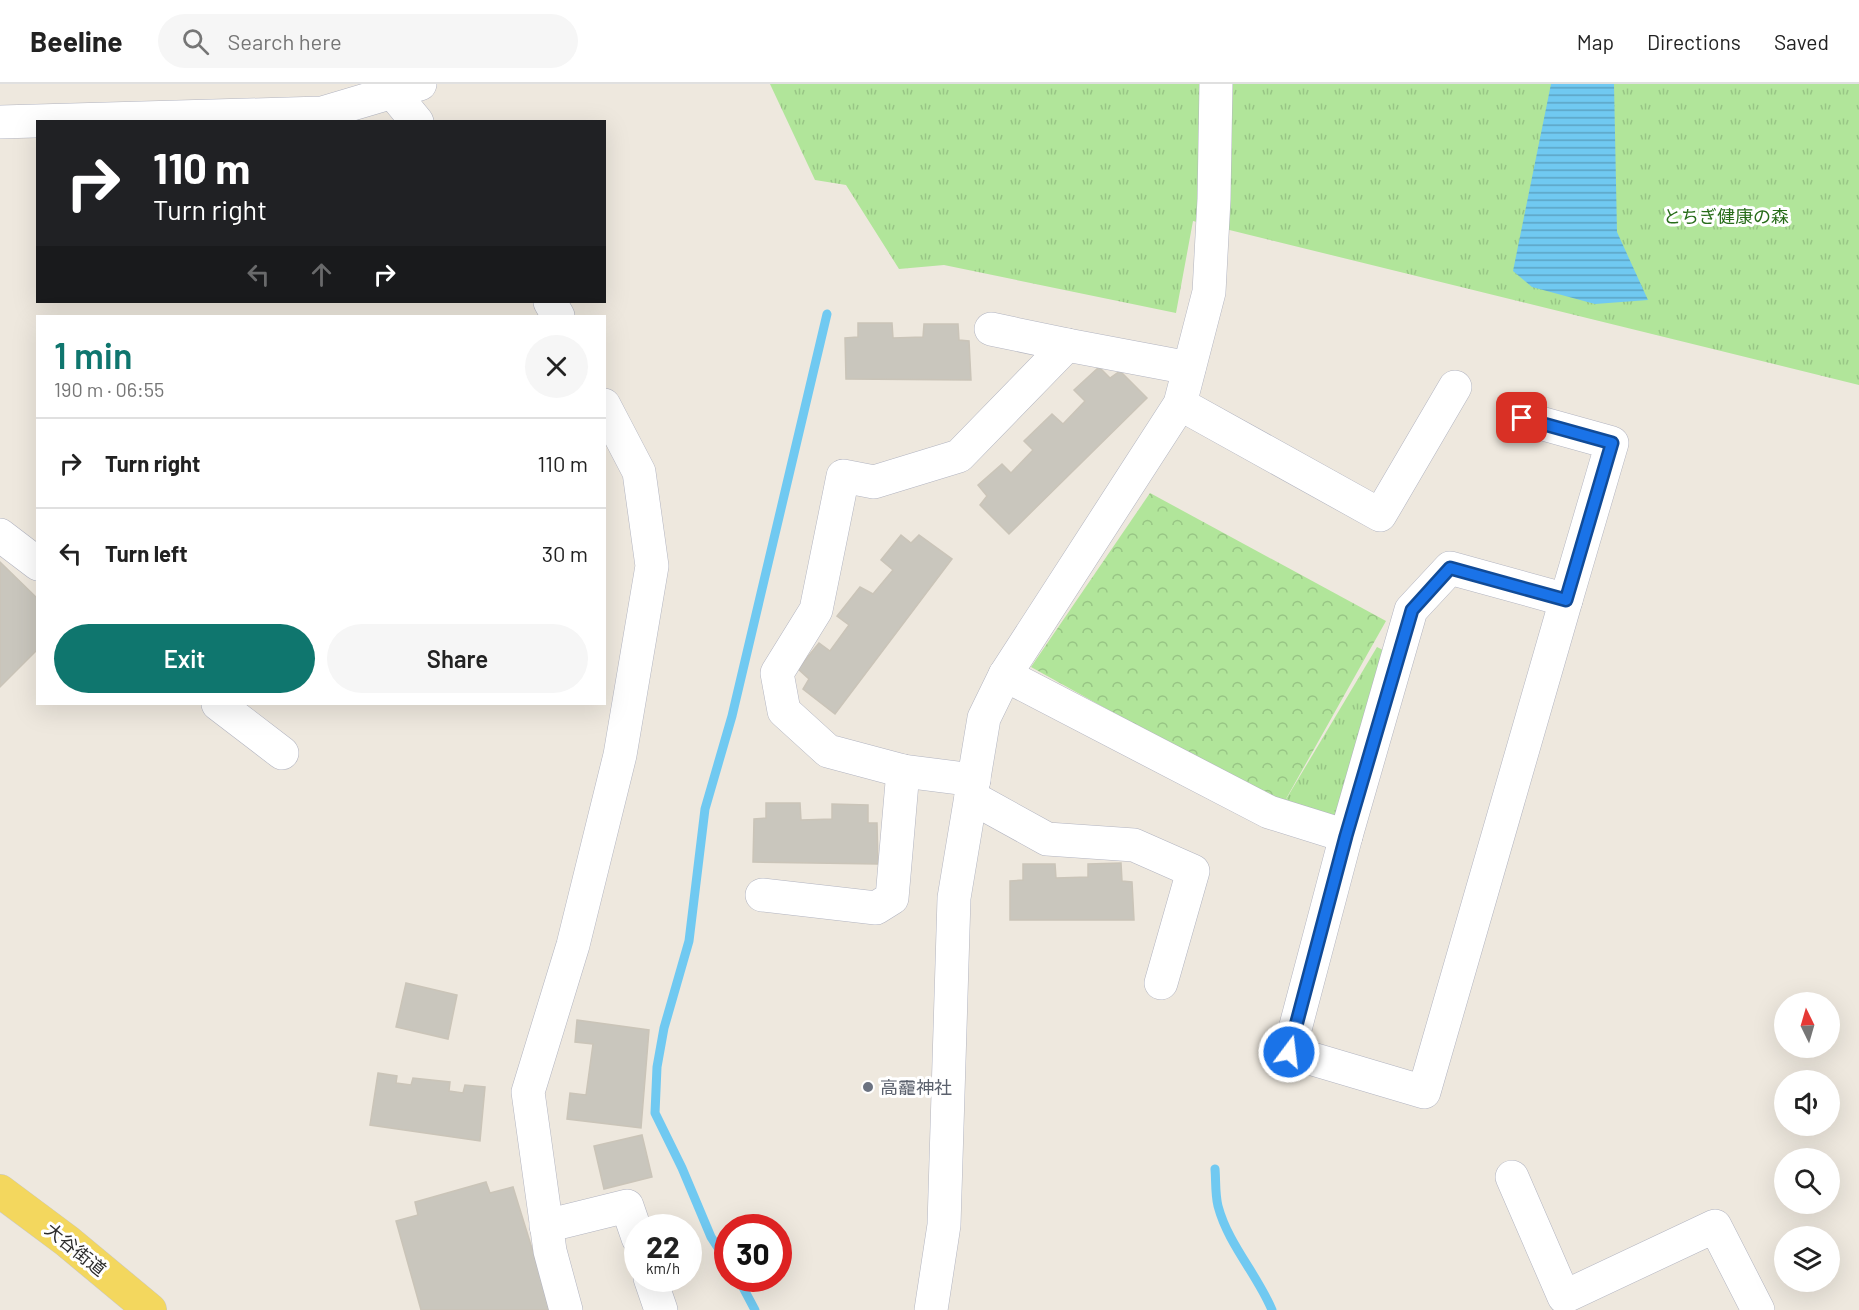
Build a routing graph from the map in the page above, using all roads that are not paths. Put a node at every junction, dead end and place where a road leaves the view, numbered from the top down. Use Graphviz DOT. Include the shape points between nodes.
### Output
graph roads {
  1 [pos="1216,84"];
  2 [pos="400,87"];
  3 [pos="72,120"];
  4 [pos="416,120"];
  5 [pos="36,121"];
  6 [pos="0,122"];
  7 [pos="991,329"];
  8 [pos="1068,345"];
  9 [pos="1189,368"];
  10 [pos="1455,387"];
  11 [pos="1180,405"];
  12 [pos="606,409"];
  13 [pos="1522,418"];
  14 [pos="0,535"];
  15 [pos="36,562"];
  16 [pos="1566,600"];
  17 [pos="1005,675"];
  18 [pos="219,705"];
  19 [pos="282,753"];
  20 [pos="903,771"];
  21 [pos="972,789"];
  22 [pos="1346,836"];
  23 [pos="762,895"];
  24 [pos="1161,983"];
  25 [pos="1512,1177"];
  26 [pos="0,1191"];
  27 [pos="630,1214"];
  28 [pos="546,1227"];
  29 [pos="654,1292"];
  30 [pos="150,1310"];
  31 [pos="566,1310"];
  32 [pos="660,1310"];
  33 [pos="932,1310"];
  34 [pos="1758,1310"];
  1 -- 9 [label="street" via="1209,292"];
  2 -- 3 [label="street" via="322,113"];
  2 -- 4 [label="street"];
  5 -- 6 [label="street"];
  7 -- 8 [label="street"];
  8 -- 9 [label="street"];
  8 -- 20 [label="street" via="959,456 874,482 843,476 816,610 777,673 784,711 828,752"];
  9 -- 11 [label="street"];
  10 -- 11 [label="street" via="1380,515"];
  11 -- 17 [label="street"];
  12 -- 28 [label="street" via="639,472 652,566 620,755 573,945 528,1092"];
  13 -- 16 [label="street" via="1612,443"];
  14 -- 15 [label="street"];
  16 -- 22 [label="street" via="1450,568 1412,610"];
  16 -- 22 [label="street" via="1424,1092 1289,1052"];
  17 -- 21 [label="street" via="984,718"];
  17 -- 22 [label="street" via="1269,812"];
  18 -- 19 [label="street"];
  20 -- 21 [label="street"];
  20 -- 23 [label="street" via="892,898 876,908"];
  21 -- 24 [label="street" via="1047,839 1134,845 1193,871"];
  21 -- 33 [label="street" via="954,898 944,1225"];
  25 -- 34 [label="street" via="1564,1297 1715,1226"];
  26 -- 30 [label="main road, 大谷街道"];
  27 -- 28 [label="street" via="627,1206"];
  28 -- 31 [label="street"];
  29 -- 32 [label="street"];
}
